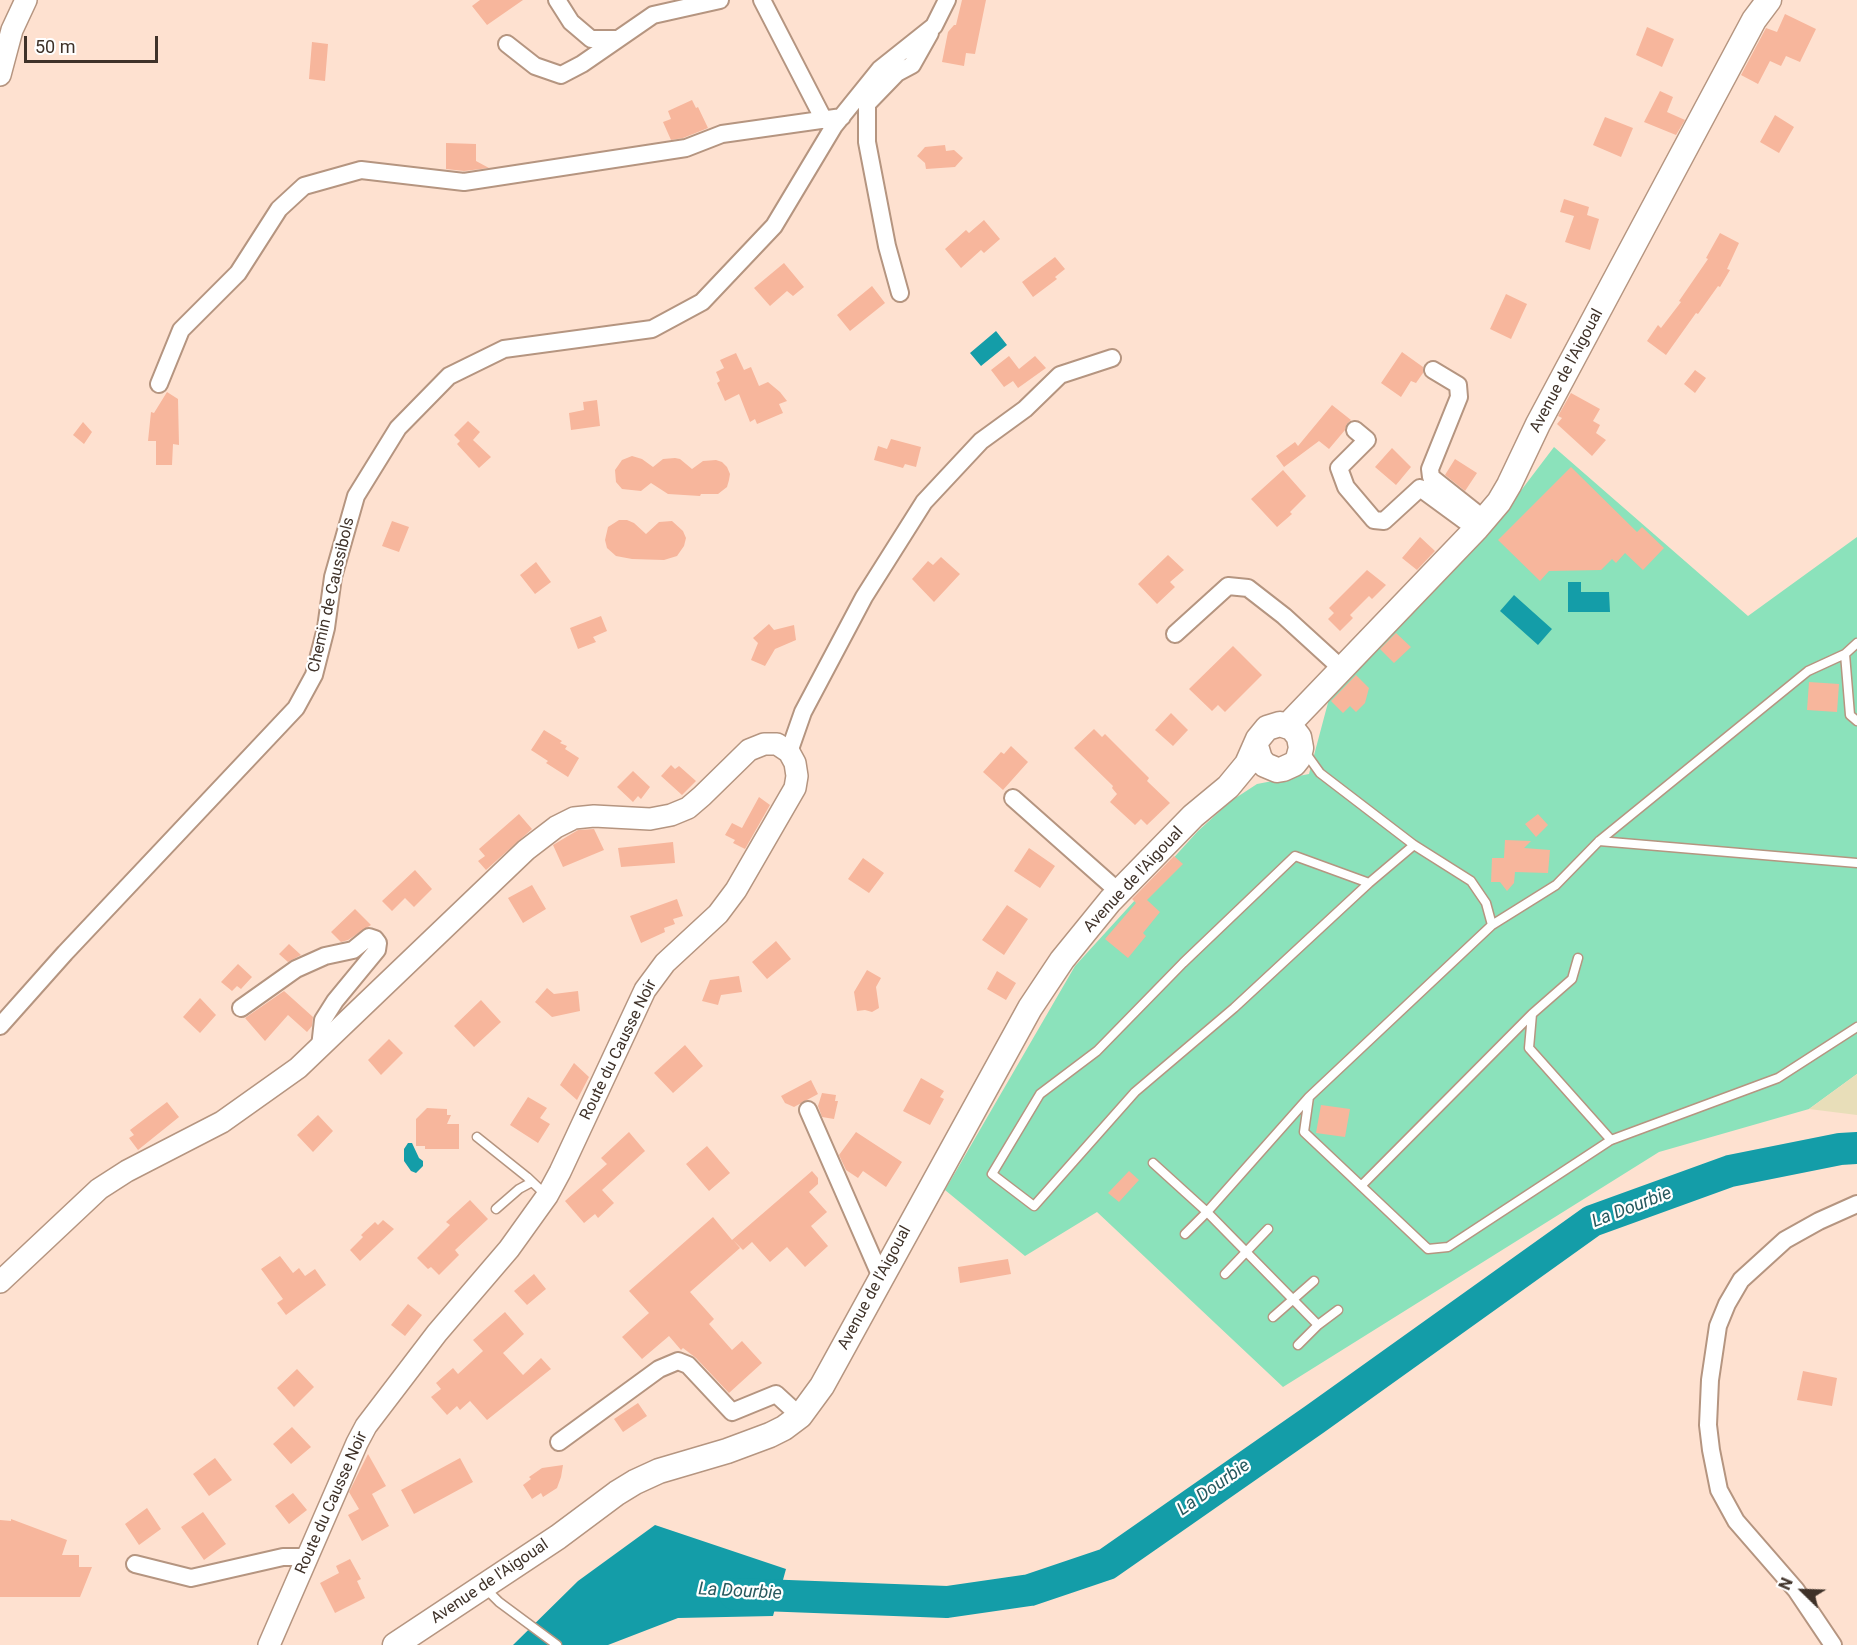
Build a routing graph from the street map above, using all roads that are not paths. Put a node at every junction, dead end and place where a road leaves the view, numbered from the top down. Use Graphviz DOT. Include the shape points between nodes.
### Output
graph roads {
  1 [pos="26,0"];
  2 [pos="557,0"];
  3 [pos="720,0"];
  4 [pos="762,0"];
  5 [pos="947,0"];
  6 [pos="1769,0"];
  7 [pos="934,26"];
  8 [pos="618,39"];
  9 [pos="507,44"];
  10 [pos="0,75"];
  11 [pos="842,117"];
  12 [pos="824,120"];
  13 [pos="900,293"];
  14 [pos="1112,358"];
  15 [pos="1433,370"];
  16 [pos="159,384"];
  17 [pos="1355,430"];
  18 [pos="1480,524"];
  19 [pos="1175,634"];
  20 [pos="1857,644"];
  21 [pos="1845,654"];
  22 [pos="1341,668"];
  23 [pos="1857,721"];
  24 [pos="1256,746"];
  25 [pos="789,752"];
  26 [pos="1294,755"];
  27 [pos="1320,773"];
  28 [pos="1228,787"];
  29 [pos="1013,798"];
  30 [pos="1599,841"];
  31 [pos="1414,845"];
  32 [pos="1857,863"];
  33 [pos="1369,883"];
  34 [pos="1119,892"];
  35 [pos="1492,925"];
  36 [pos="1578,958"];
  37 [pos="241,1008"];
  38 [pos="1533,1014"];
  39 [pos="0,1026"];
  40 [pos="1857,1027"];
  41 [pos="320,1047"];
  42 [pos="1309,1096"];
  43 [pos="808,1110"];
  44 [pos="477,1137"];
  45 [pos="1611,1140"];
  46 [pos="1153,1163"];
  47 [pos="1361,1186"];
  48 [pos="540,1189"];
  49 [pos="1857,1204"];
  50 [pos="496,1209"];
  51 [pos="1207,1212"];
  52 [pos="1268,1229"];
  53 [pos="1185,1234"];
  54 [pos="1246,1251"];
  55 [pos="1225,1274"];
  56 [pos="881,1277"];
  57 [pos="1314,1281"];
  58 [pos="0,1282"];
  59 [pos="1293,1299"];
  60 [pos="1338,1310"];
  61 [pos="1273,1317"];
  62 [pos="1318,1325"];
  63 [pos="1298,1345"];
  64 [pos="800,1416"];
  65 [pos="559,1442"];
  66 [pos="307,1557"];
  67 [pos="135,1564"];
  68 [pos="484,1586"];
  69 [pos="268,1645"];
  70 [pos="395,1645"];
  71 [pos="557,1645"];
  72 [pos="1833,1645"];
  1 -- 10 [label="street" via="12,30"];
  2 -- 8 [label="street" via="571,22 591,39"];
  3 -- 8 [label="street" via="653,15"];
  4 -- 12 [label="street"];
  5 -- 7 [label="street, Chemin de Caussibols"];
  6 -- 18 [label="main road, Avenue de l'Aigoual" via="1754,20 1509,485"];
  7 -- 11 [label="street, Chemin de Caussibols" via="880,69"];
  7 -- 13 [label="street" via="912,65 897,73 867,104 867,142"];
  8 -- 9 [label="street" via="561,75 535,66"];
  11 -- 12 [label="street"];
  11 -- 39 [label="street, Chemin de Caussibols" via="774,226 702,302 652,329 504,349 448,376 398,428 356,496 333,577 314,675 296,708"];
  12 -- 16 [label="street" via="722,134 686,148 464,182 362,170 304,186 279,209 238,273 181,330"];
  14 -- 25 [label="street" via="1060,375 1025,409 981,441 924,502 864,597 803,712"];
  15 -- 18 [label="street" via="1458,385 1459,397 1430,470 1431,477"];
  17 -- 18 [label="street" via="1367,440 1339,468 1346,487 1374,520 1384,521 1420,488"];
  18 -- 22 [label="main road, Avenue de l'Aigoual"];
  19 -- 22 [label="street" via="1228,586 1248,588"];
  20 -- 21 [label="lane"];
  21 -- 23 [label="lane" via="1850,715"];
  21 -- 30 [label="lane" via="1808,671"];
  22 -- 26 [label="main road, Avenue de l'Aigoual" via="1310,702"];
  24 -- 26 [label="main road" via="1260,759"];
  24 -- 26 [label="main road, Avenue de l'Aigoual" via="1273,725"];
  24 -- 28 [label="main road, Avenue de l'Aigoual"];
  25 -- 41 [label="street" via="777,744 749,750 702,796 671,815 650,819 574,818 556,827 509,866"];
  25 -- 48 [label="street, Route du Causse Noir" via="795,763 795,788 736,890 718,914 665,963 645,990 560,1172"];
  26 -- 27 [label="lane"];
  26 -- 27 [label="lane"];
  26 -- 28 [label="main road, Avenue de l'Aigoual"];
  27 -- 31 [label="lane"];
  28 -- 34 [label="main road, Avenue de l'Aigoual" via="1193,816"];
  29 -- 34 [label="street"];
  30 -- 32 [label="lane"];
  30 -- 35 [label="lane" via="1556,885"];
  31 -- 33 [label="lane"];
  31 -- 35 [label="lane" via="1471,881 1486,903"];
  33 -- 33 [label="lane" via="1234,1008 1135,1092 1034,1206 992,1174 1040,1094 1097,1051 1295,856"];
  34 -- 56 [label="main road, Avenue de l'Aigoual" via="1062,960 1030,1008"];
  35 -- 42 [label="lane"];
  36 -- 38 [label="lane" via="1572,979"];
  37 -- 41 [label="street" via="296,969 325,956 353,950 369,937 375,939 377,951 323,1020"];
  38 -- 45 [label="lane" via="1529,1048"];
  38 -- 47 [label="lane"];
  40 -- 45 [label="lane" via="1778,1078"];
  41 -- 58 [label="street" via="282,1080 222,1122 99,1189"];
  42 -- 47 [label="lane" via="1304,1132"];
  42 -- 51 [label="lane"];
  43 -- 56 [label="street"];
  44 -- 48 [label="lane"];
  45 -- 47 [label="lane" via="1448,1247 1428,1249"];
  46 -- 51 [label="lane"];
  48 -- 50 [label="lane" via="519,1189"];
  48 -- 66 [label="street, Route du Causse Noir" via="516,1241 437,1333 366,1426"];
  49 -- 72 [label="street" via="1785,1240 1741,1280 1718,1326 1710,1380 1708,1425 1719,1490 1736,1521 1796,1590"];
  51 -- 53 [label="lane"];
  51 -- 54 [label="lane"];
  52 -- 54 [label="lane"];
  54 -- 55 [label="lane"];
  54 -- 59 [label="lane"];
  56 -- 64 [label="main road, Avenue de l'Aigoual" via="822,1386"];
  57 -- 59 [label="lane"];
  59 -- 61 [label="lane"];
  59 -- 62 [label="lane"];
  60 -- 62 [label="lane"];
  62 -- 63 [label="lane"];
  64 -- 65 [label="street" via="776,1394 732,1412 688,1365 678,1361 659,1369"];
  64 -- 68 [label="main road, Avenue de l'Aigoual" via="770,1435 634,1482"];
  66 -- 67 [label="street" via="283,1557 191,1578"];
  66 -- 69 [label="street, Route du Causse Noir"];
  68 -- 70 [label="main road, Avenue de l'Aigoual"];
  68 -- 71 [label="lane" via="499,1602"];
}
